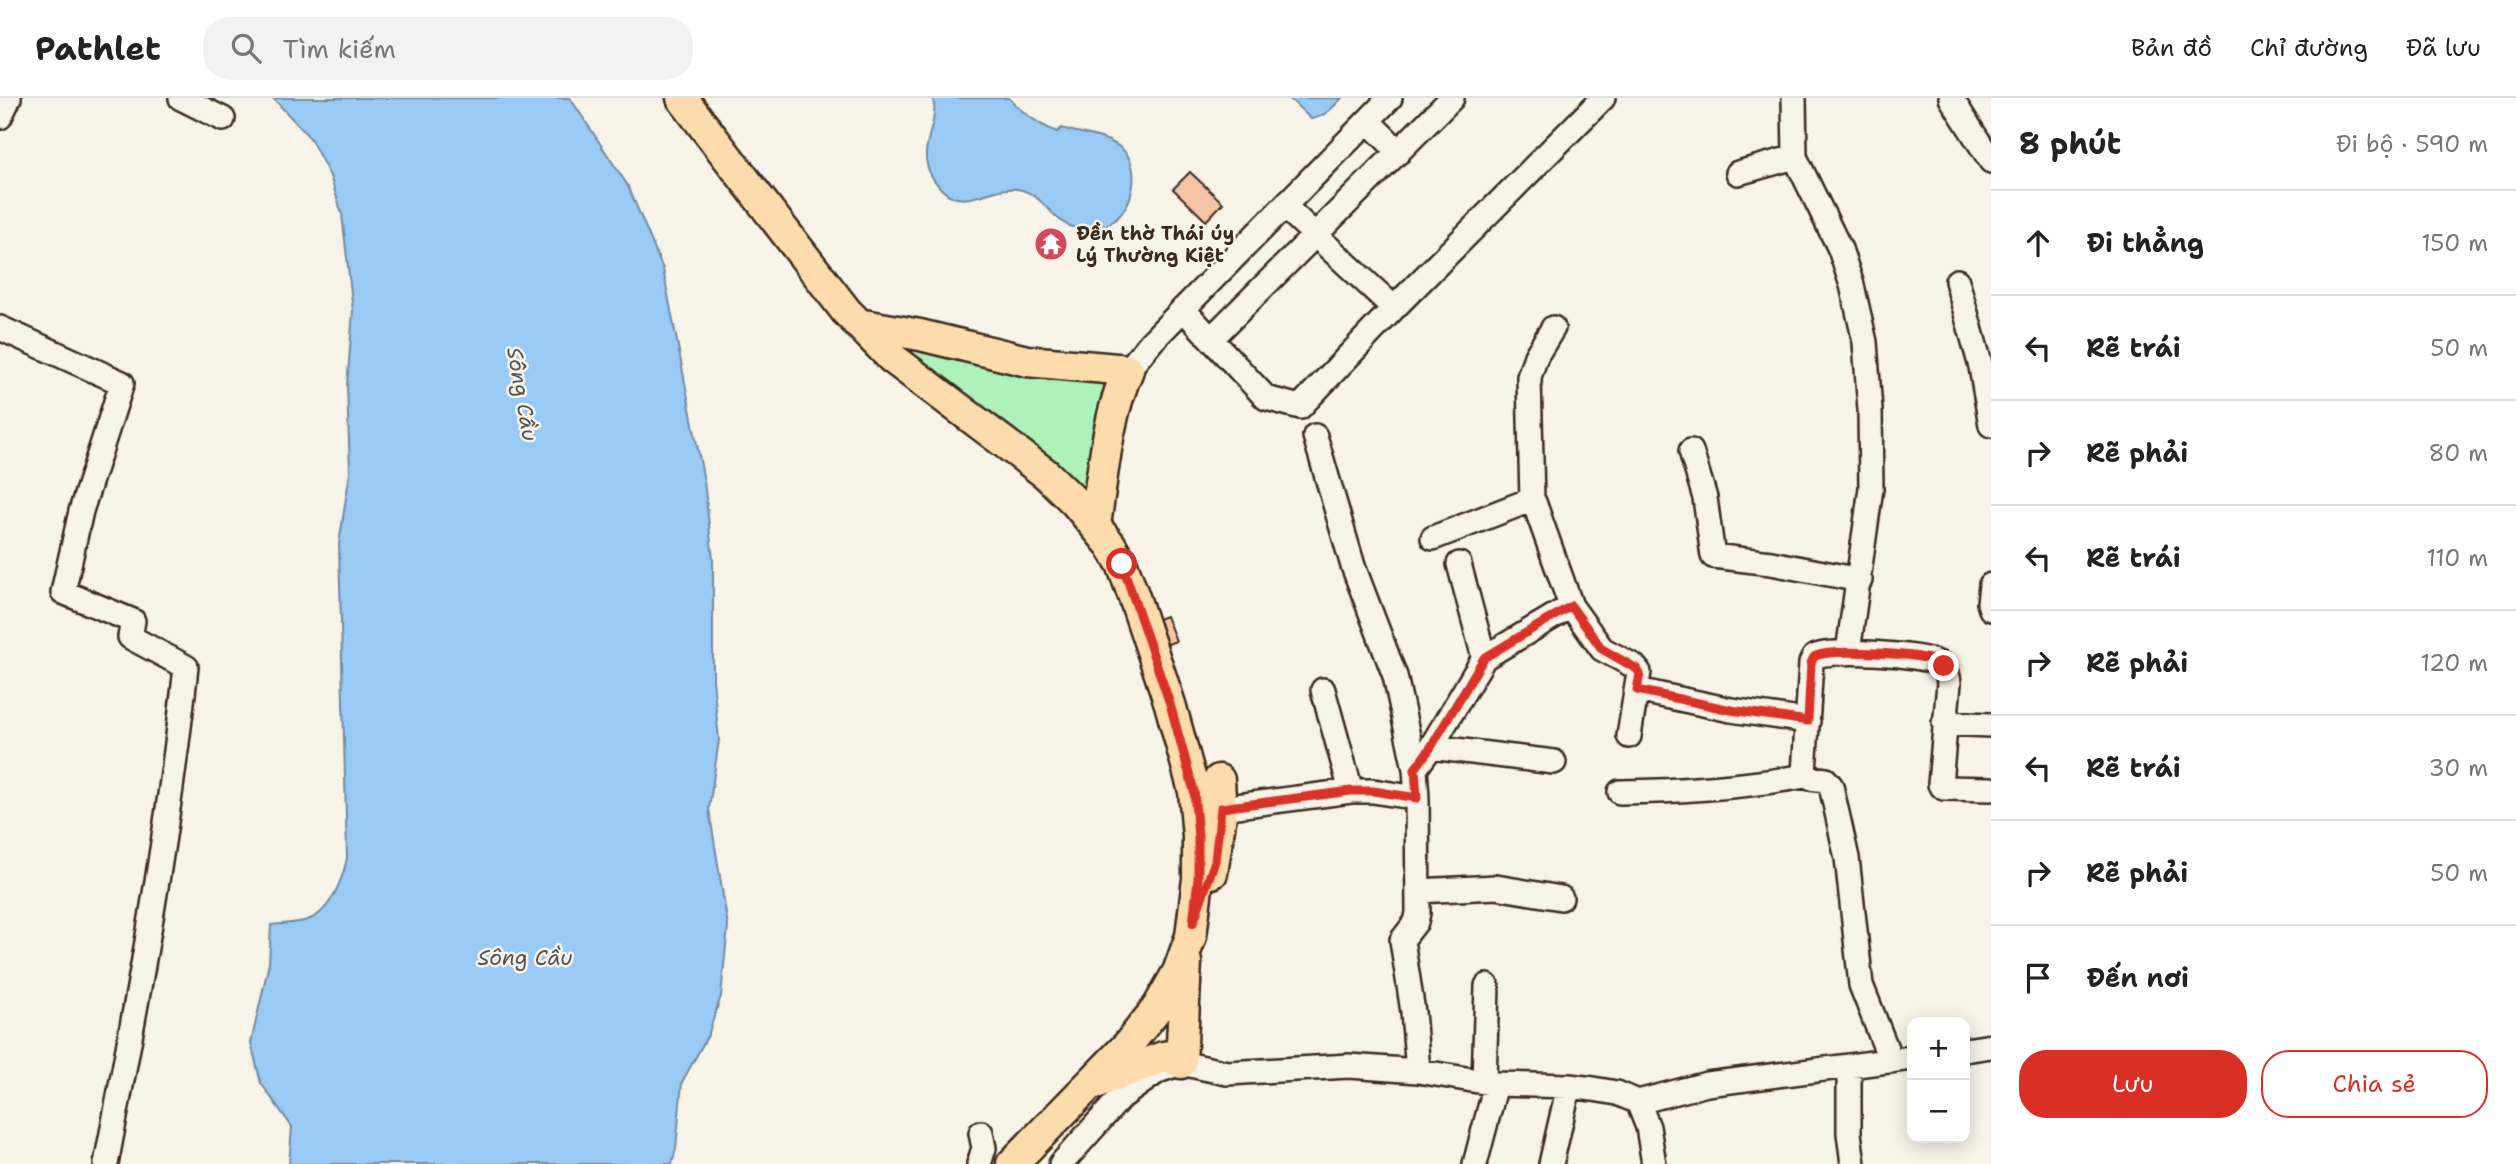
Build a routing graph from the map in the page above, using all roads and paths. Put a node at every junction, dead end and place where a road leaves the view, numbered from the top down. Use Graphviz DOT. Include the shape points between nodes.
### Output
graph roads {
  1 [pos="9,98"];
  2 [pos="181,98"];
  3 [pos="682,98"];
  4 [pos="1390,98"];
  5 [pos="1452,98"];
  6 [pos="1603,98"];
  7 [pos="1794,98"];
  8 [pos="1951,98"];
  9 [pos="0,117"];
  10 [pos="223,119"];
  11 [pos="1368,121"];
  12 [pos="1399,152"];
  13 [pos="1795,157"];
  14 [pos="1991,161"];
  15 [pos="1738,173"];
  16 [pos="1284,206"];
  17 [pos="1316,236"];
  18 [pos="1957,281"];
  19 [pos="1394,308"];
  20 [pos="1183,309"];
  21 [pos="858,324"];
  22 [pos="0,328"];
  23 [pos="1553,328"];
  24 [pos="1211,339"];
  25 [pos="1986,366"];
  26 [pos="1128,370"];
  27 [pos="1991,425"];
  28 [pos="1315,436"];
  29 [pos="1691,451"];
  30 [pos="1531,501"];
  31 [pos="1095,524"];
  32 [pos="1433,538"];
  33 [pos="1459,564"];
  34 [pos="1860,580"];
  35 [pos="1991,585"];
  36 [pos="1571,606"];
  37 [pos="1991,609"];
  38 [pos="1848,652"];
  39 [pos="1484,658"];
  40 [pos="1324,690"];
  41 [pos="1637,690"];
  42 [pos="1808,721"];
  43 [pos="1944,723"];
  44 [pos="1991,725"];
  45 [pos="1629,736"];
  46 [pos="1431,747"];
  47 [pos="1554,762"];
  48 [pos="1415,769"];
  49 [pos="1805,776"];
  50 [pos="1991,789"];
  51 [pos="1351,791"];
  52 [pos="1620,792"];
  53 [pos="1220,794"];
  54 [pos="1417,798"];
  55 [pos="1418,891"];
  56 [pos="1561,898"];
  57 [pos="1193,923"];
  58 [pos="1185,955"];
  59 [pos="1487,986"];
  60 [pos="1991,1046"];
  61 [pos="1970,1049"];
  62 [pos="1901,1059"];
  63 [pos="1181,1063"];
  64 [pos="1849,1066"];
  65 [pos="1418,1071"];
  66 [pos="1086,1078"];
  67 [pos="1490,1083"];
  68 [pos="1569,1086"];
  69 [pos="1638,1102"];
  70 [pos="981,1133"];
  71 [pos="106,1164"];
  72 [pos="979,1164"];
  73 [pos="1012,1164"];
  74 [pos="1060,1164"];
  75 [pos="1475,1164"];
  76 [pos="1551,1164"];
  77 [pos="1654,1164"];
  78 [pos="1853,1164"];
  1 -- 9 [label="street"];
  2 -- 10 [label="street"];
  3 -- 21 [label="main road"];
  4 -- 11 [label="street"];
  5 -- 12 [label="street"];
  6 -- 19 [label="street"];
  7 -- 13 [label="street"];
  8 -- 14 [label="street"];
  11 -- 12 [label="street"];
  11 -- 16 [label="street"];
  12 -- 17 [label="street"];
  13 -- 15 [label="street"];
  13 -- 34 [label="street" via="1840,249 1865,342 1871,488"];
  16 -- 17 [label="street"];
  16 -- 20 [label="street"];
  17 -- 19 [label="street"];
  17 -- 24 [label="street"];
  18 -- 25 [label="street"];
  19 -- 24 [label="street" via="1300,407 1266,398"];
  20 -- 24 [label="street"];
  20 -- 26 [label="street"];
  21 -- 26 [label="main road" via="1027,361"];
  21 -- 31 [label="main road" via="892,358 1046,474"];
  22 -- 71 [label="street" via="122,383 81,511 63,592 134,621 130,637 186,667 149,944"];
  23 -- 30 [label="street" via="1529,377"];
  25 -- 27 [label="street"];
  26 -- 31 [label="main road" via="1113,413"];
  28 -- 48 [label="street" via="1353,566 1395,676"];
  29 -- 34 [label="street" via="1705,498 1713,556"];
  30 -- 32 [label="street"];
  30 -- 36 [label="street" via="1538,507"];
  31 -- 57 [label="main road" via="1122,564 1194,791 1198,879"];
  33 -- 39 [label="street"];
  34 -- 38 [label="street"];
  35 -- 37 [label="street"];
  36 -- 39 [label="street"];
  36 -- 41 [label="street" via="1602,649 1637,669"];
  38 -- 42 [label="street" via="1817,654 1812,660"];
  38 -- 43 [label="street" via="1928,658 1944,666 1949,683"];
  39 -- 46 [label="street"];
  40 -- 51 [label="street"];
  41 -- 42 [label="street"];
  41 -- 45 [label="street"];
  42 -- 49 [label="street"];
  43 -- 44 [label="street"];
  43 -- 50 [label="street" via="1941,786"];
  46 -- 47 [label="street"];
  46 -- 48 [label="street"];
  48 -- 54 [label="street"];
  49 -- 52 [label="street" via="1690,791"];
  49 -- 62 [label="street" via="1826,780 1831,786 1847,858 1861,985"];
  51 -- 53 [label="street"];
  51 -- 54 [label="street"];
  53 -- 57 [label="main road" via="1215,861"];
  54 -- 55 [label="street"];
  55 -- 56 [label="street" via="1496,887"];
  55 -- 65 [label="street" via="1416,922 1402,940"];
  57 -- 58 [label="main road"];
  58 -- 63 [label="main road"];
  58 -- 66 [label="main road" via="1158,1007 1127,1046"];
  59 -- 67 [label="street"];
  60 -- 61 [label="street"];
  62 -- 64 [label="street"];
  63 -- 65 [label="street" via="1227,1073 1349,1066"];
  63 -- 66 [label="main road" via="1169,1056"];
  63 -- 74 [label="street" via="1158,1071 1120,1098"];
  64 -- 69 [label="street" via="1707,1084"];
  64 -- 78 [label="street"];
  65 -- 67 [label="street"];
  66 -- 73 [label="main road"];
  67 -- 68 [label="street"];
  67 -- 75 [label="street"];
  68 -- 69 [label="street" via="1617,1093"];
  68 -- 76 [label="street"];
  69 -- 77 [label="street"];
  70 -- 72 [label="street" via="984,1148"];
}
